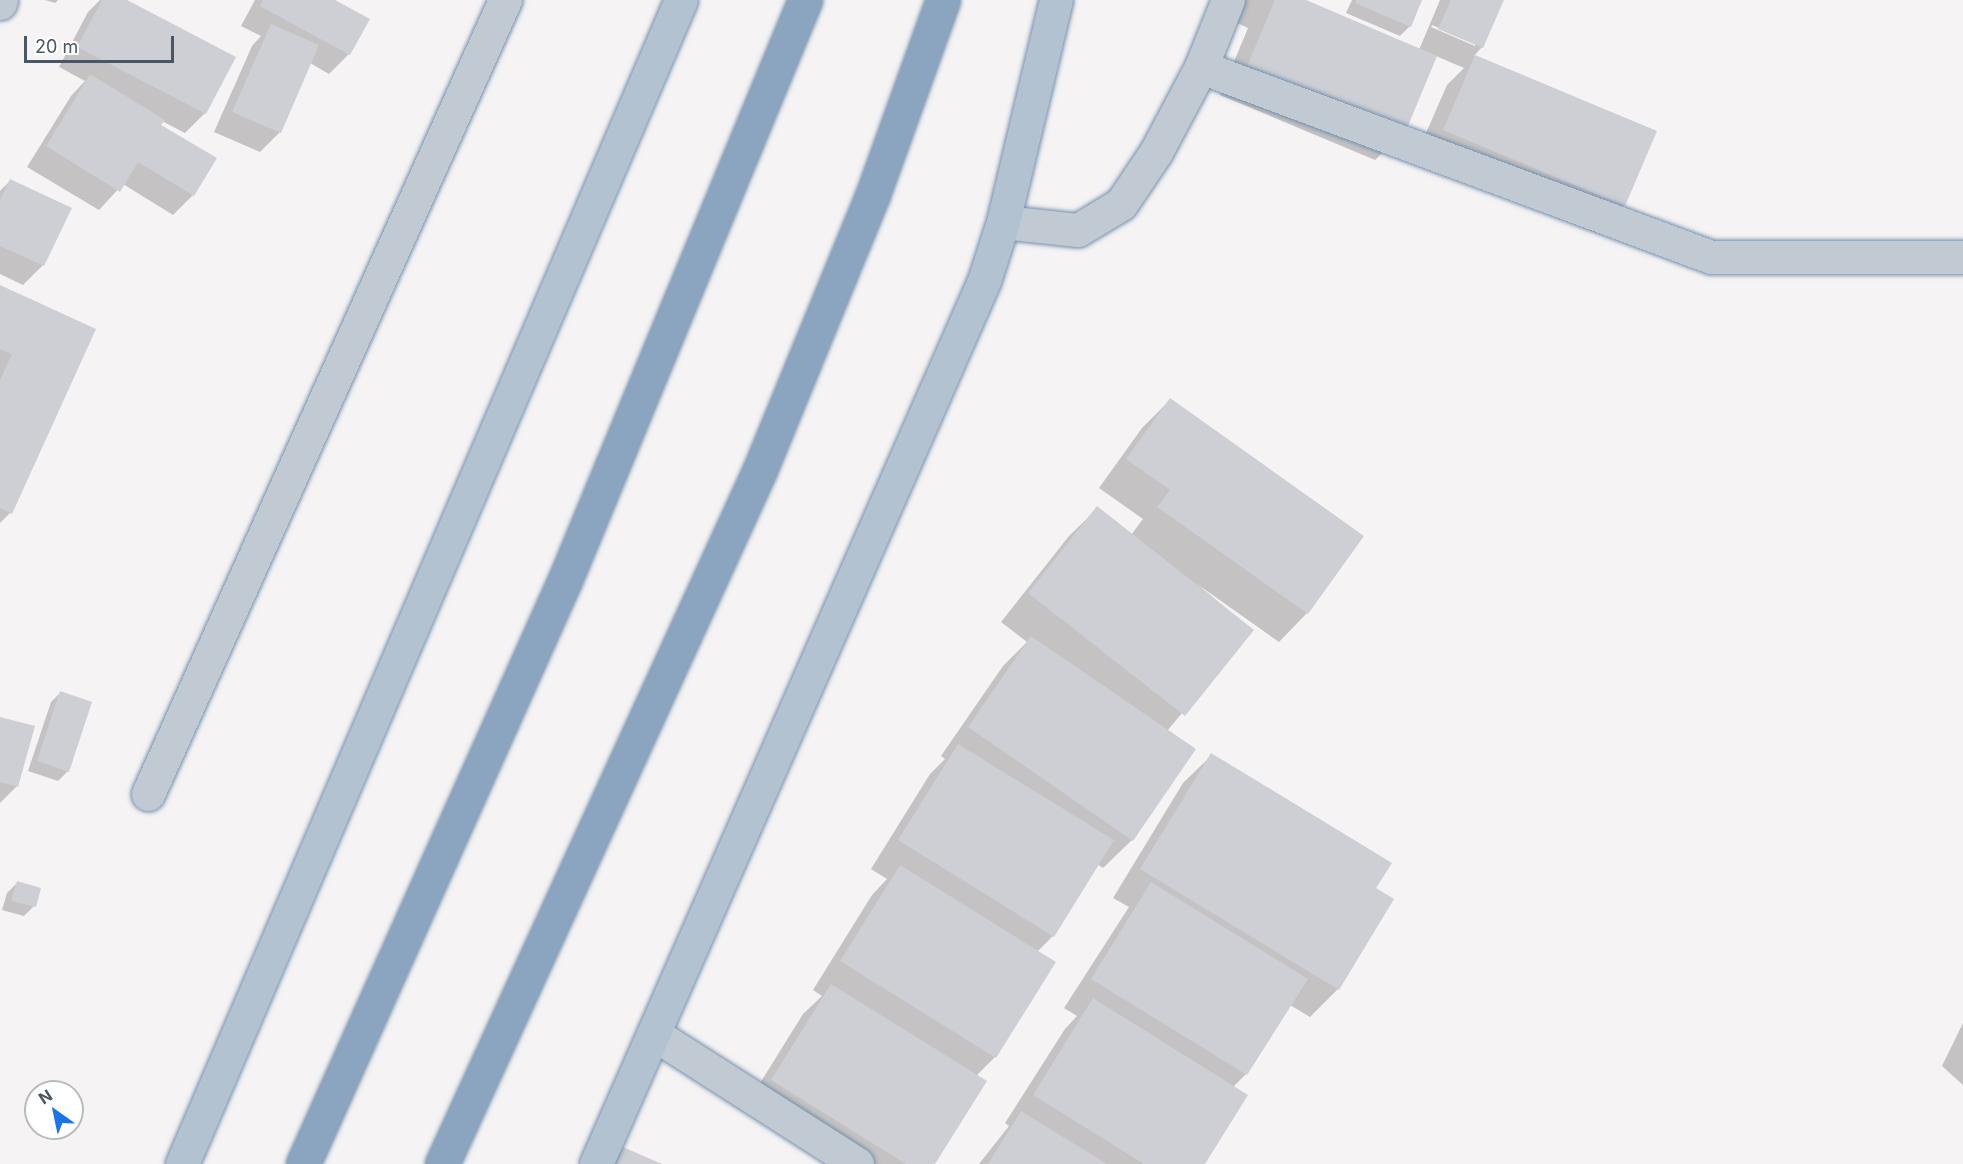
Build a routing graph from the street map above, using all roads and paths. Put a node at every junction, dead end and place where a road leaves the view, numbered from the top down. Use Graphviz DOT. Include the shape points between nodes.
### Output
graph roads {
  1 [pos="505,0"];
  2 [pos="681,0"];
  3 [pos="805,0"];
  4 [pos="943,0"];
  5 [pos="1056,0"];
  6 [pos="1228,0"];
  7 [pos="1201,67"];
  8 [pos="1003,222"];
  9 [pos="1963,257"];
  10 [pos="148,794"];
  11 [pos="654,1034"];
  12 [pos="182,1164"];
  13 [pos="303,1164"];
  14 [pos="442,1164"];
  15 [pos="596,1164"];
  16 [pos="857,1164"];
  1 -- 10 [label="street"];
  2 -- 12 [label="main road"];
  3 -- 13 [label="highway" via="565,580"];
  4 -- 14 [label="highway" via="873,194 759,472"];
  5 -- 8 [label="main road"];
  6 -- 7 [label="street"];
  7 -- 8 [label="street" via="1156,152 1121,204 1078,230"];
  7 -- 9 [label="street" via="1711,257"];
  8 -- 11 [label="main road" via="984,281"];
  11 -- 15 [label="main road"];
  11 -- 16 [label="street"];
}
